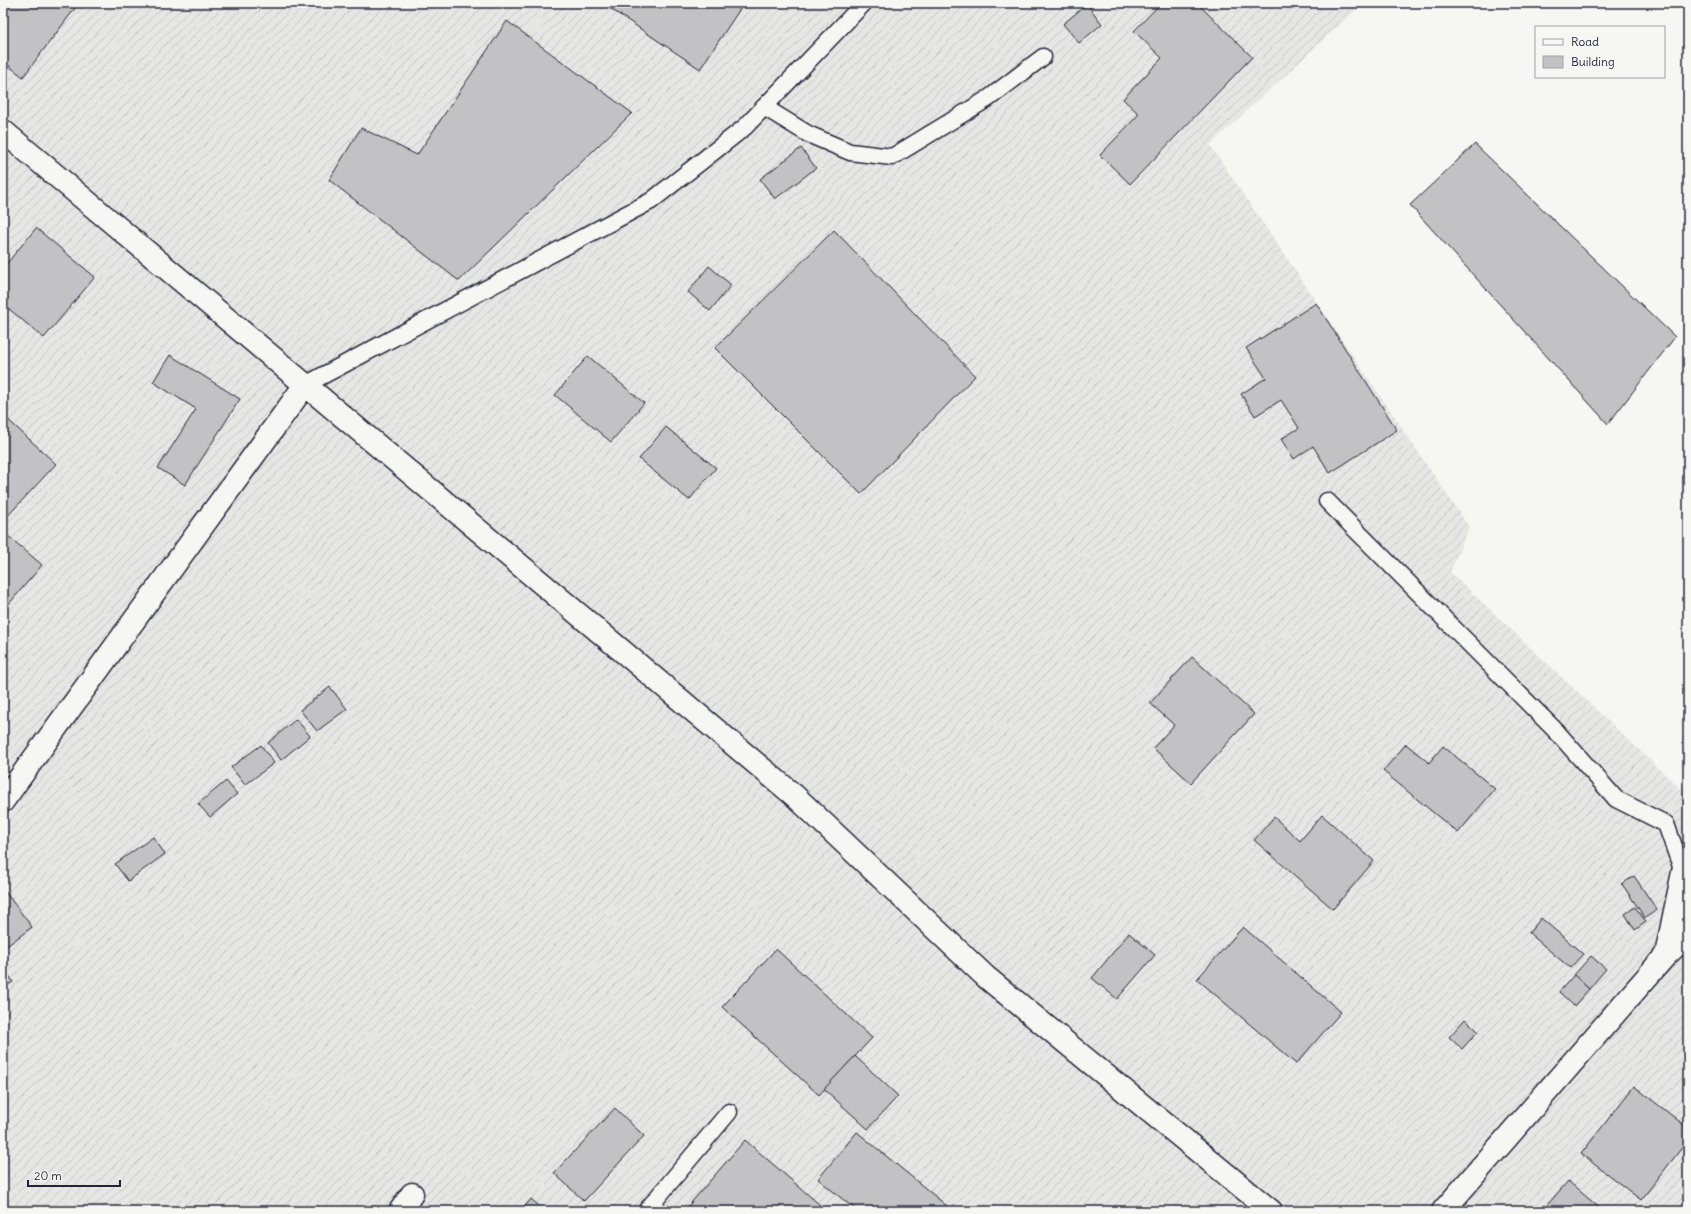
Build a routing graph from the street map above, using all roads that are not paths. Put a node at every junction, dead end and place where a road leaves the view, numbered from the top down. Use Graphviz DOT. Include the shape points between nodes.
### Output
graph roads {
  1 [pos="864,3"];
  2 [pos="1043,57"];
  3 [pos="764,107"];
  4 [pos="5,137"];
  5 [pos="305,385"];
  6 [pos="1327,501"];
  7 [pos="3,801"];
  8 [pos="1686,869"];
  9 [pos="1688,935"];
  10 [pos="1666,955"];
  11 [pos="729,1112"];
  12 [pos="646,1211"];
  13 [pos="1271,1211"];
  14 [pos="1443,1211"];
  1 -- 3 [label="lane"];
  2 -- 3 [label="lane" via="989,98 892,157 850,152 808,134"];
  3 -- 5 [label="lane" via="745,127 651,201"];
  4 -- 5 [label="street"];
  5 -- 7 [label="street"];
  5 -- 13 [label="street" via="796,797 986,977"];
  6 -- 8 [label="lane" via="1556,732 1616,799 1666,824"];
  8 -- 10 [label="street"];
  9 -- 10 [label="street"];
  10 -- 14 [label="street"];
  11 -- 12 [label="lane"];
}
